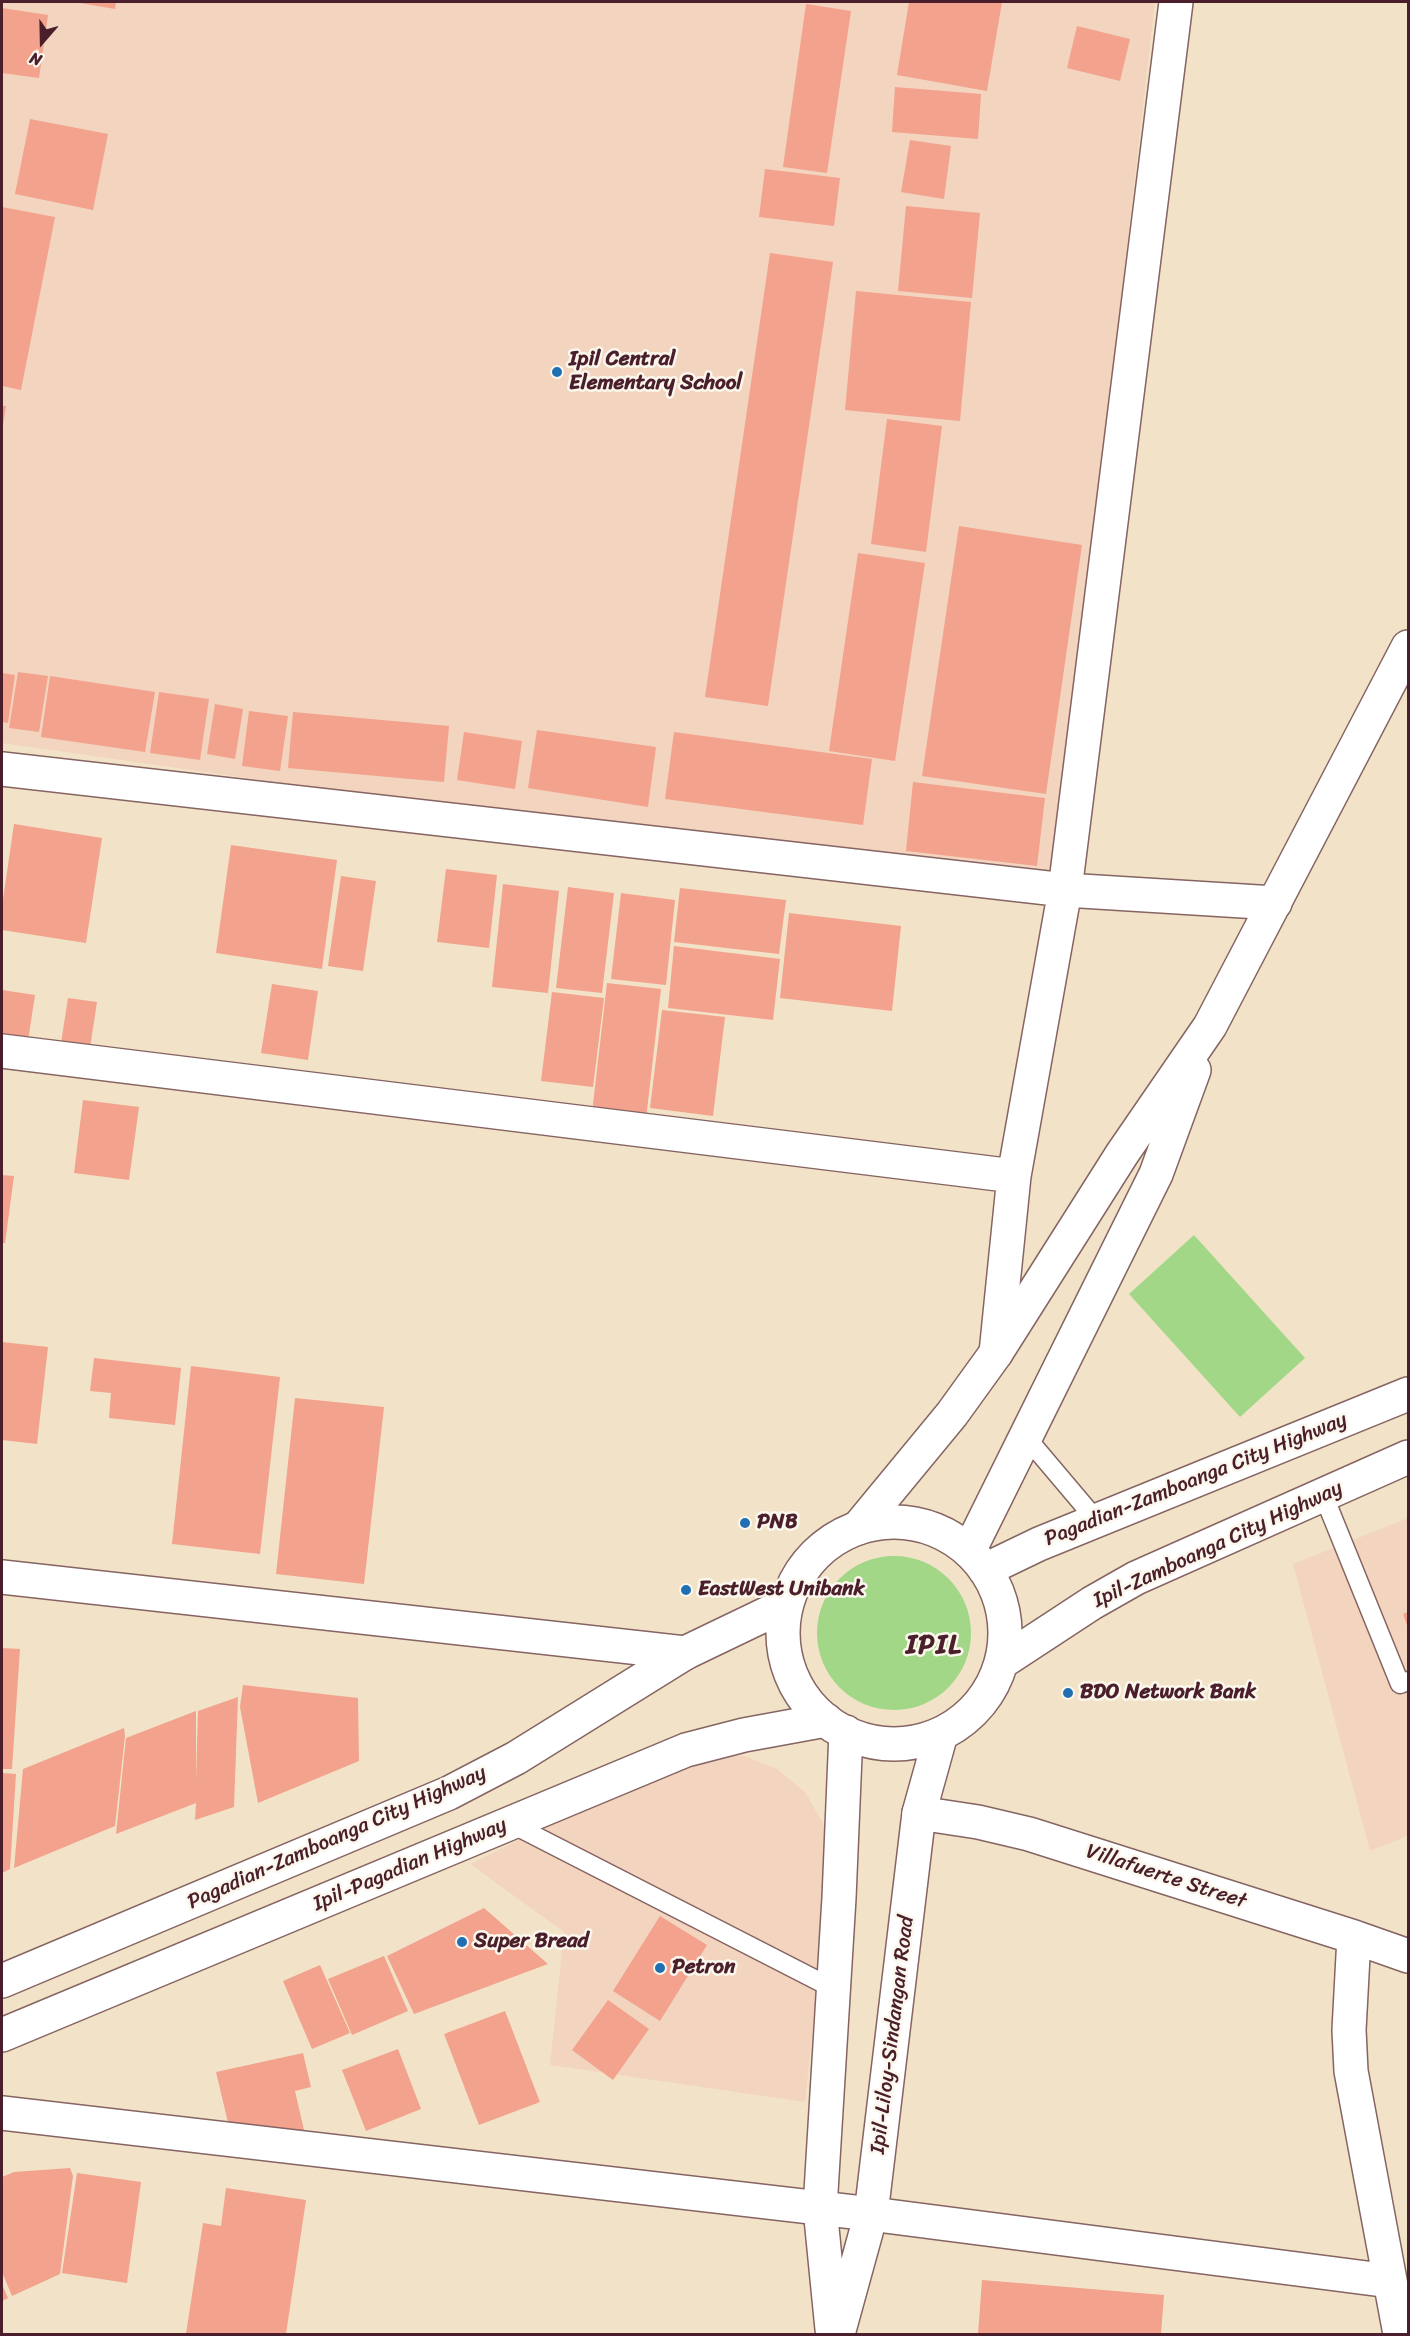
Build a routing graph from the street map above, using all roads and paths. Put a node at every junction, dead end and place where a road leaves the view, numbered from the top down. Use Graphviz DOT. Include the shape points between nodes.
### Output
graph roads {
  1 [pos="1176,2"];
  2 [pos="1408,647"];
  3 [pos="2,769"];
  4 [pos="1065,890"];
  5 [pos="1275,903"];
  6 [pos="1210,1026"];
  7 [pos="2,1051"];
  8 [pos="1014,1176"];
  9 [pos="996,1353"];
  10 [pos="1408,1394"];
  11 [pos="1026,1437"];
  12 [pos="1408,1456"];
  13 [pos="1323,1494"];
  14 [pos="1097,1521"];
  15 [pos="858,1528"];
  16 [pos="977,1561"];
  17 [pos="2,1577"];
  18 [pos="787,1604"];
  19 [pos="685,1653"];
  20 [pos="1002,1662"];
  21 [pos="1408,1681"];
  22 [pos="836,1726"];
  23 [pos="941,1734"];
  24 [pos="919,1813"];
  25 [pos="510,1822"];
  26 [pos="321,1847"];
  27 [pos="341,1894"];
  28 [pos="1354,1936"];
  29 [pos="1408,1956"];
  30 [pos="2,1981"];
  31 [pos="834,1989"];
  32 [pos="2,2035"];
  33 [pos="2,2113"];
  34 [pos="820,2208"];
  35 [pos="871,2214"];
  36 [pos="1390,2281"];
  37 [pos="832,2334"];
  38 [pos="838,2334"];
  39 [pos="1400,2334"];
  1 -- 4 [label="street"];
  2 -- 5 [label="street"];
  3 -- 4 [label="street"];
  4 -- 5 [label="street"];
  4 -- 8 [label="street"];
  5 -- 6 [label="street"];
  6 -- 9 [label="street" via="1122,1154"];
  6 -- 11 [label="street" via="1156,1174"];
  7 -- 8 [label="street"];
  8 -- 9 [label="street"];
  9 -- 15 [label="street" via="952,1414"];
  10 -- 14 [label="street, Pagadian-Zamboanga City Highway"];
  11 -- 14 [label="lane"];
  11 -- 16 [label="street"];
  12 -- 13 [label="street, Ipil-Zamboanga City Highway"];
  13 -- 20 [label="street, Ipil-Zamboanga City Highway" via="1136,1578 1092,1602"];
  13 -- 21 [label="lane" via="1400,1684"];
  14 -- 16 [label="street, Pagadian-Zamboanga City Highway"];
  15 -- 16 [label="street" via="881,1522 905,1522 928,1528 943,1534"];
  15 -- 18 [label="street" via="819,1551 805,1566"];
  16 -- 20 [label="street" via="997,1590 1004,1614"];
  17 -- 19 [label="street"];
  18 -- 19 [label="street, Pagadian-Zamboanga City Highway"];
  18 -- 22 [label="street" via="783,1625 789,1668 810,1705"];
  19 -- 26 [label="street, Pagadian-Zamboanga City Highway" via="488,1773"];
  20 -- 23 [label="street" via="979,1704"];
  22 -- 23 [label="street" via="870,1741 894,1744"];
  22 -- 25 [label="street, Ipil-Pagadian Highway" via="744,1735 686,1750"];
  22 -- 31 [label="street"];
  23 -- 24 [label="street, Ipil-Liloy-Sindangan Road"];
  24 -- 28 [label="street, Villafuerte Street" via="1029,1834"];
  24 -- 35 [label="street, Ipil-Liloy-Sindangan Road"];
  25 -- 27 [label="street, Ipil-Pagadian Highway"];
  25 -- 31 [label="lane"];
  26 -- 27 [label="street"];
  26 -- 30 [label="street, Pagadian-Zamboanga City Highway"];
  27 -- 32 [label="street, Ipil-Pagadian Highway"];
  28 -- 29 [label="street, Villafuerte Street"];
  28 -- 36 [label="street" via="1351,2072"];
  31 -- 34 [label="street"];
  33 -- 34 [label="street"];
  34 -- 35 [label="street"];
  34 -- 37 [label="street"];
  35 -- 36 [label="street"];
  35 -- 38 [label="street, Ipil-Liloy-Sindangan Road"];
  36 -- 39 [label="street"];
}
